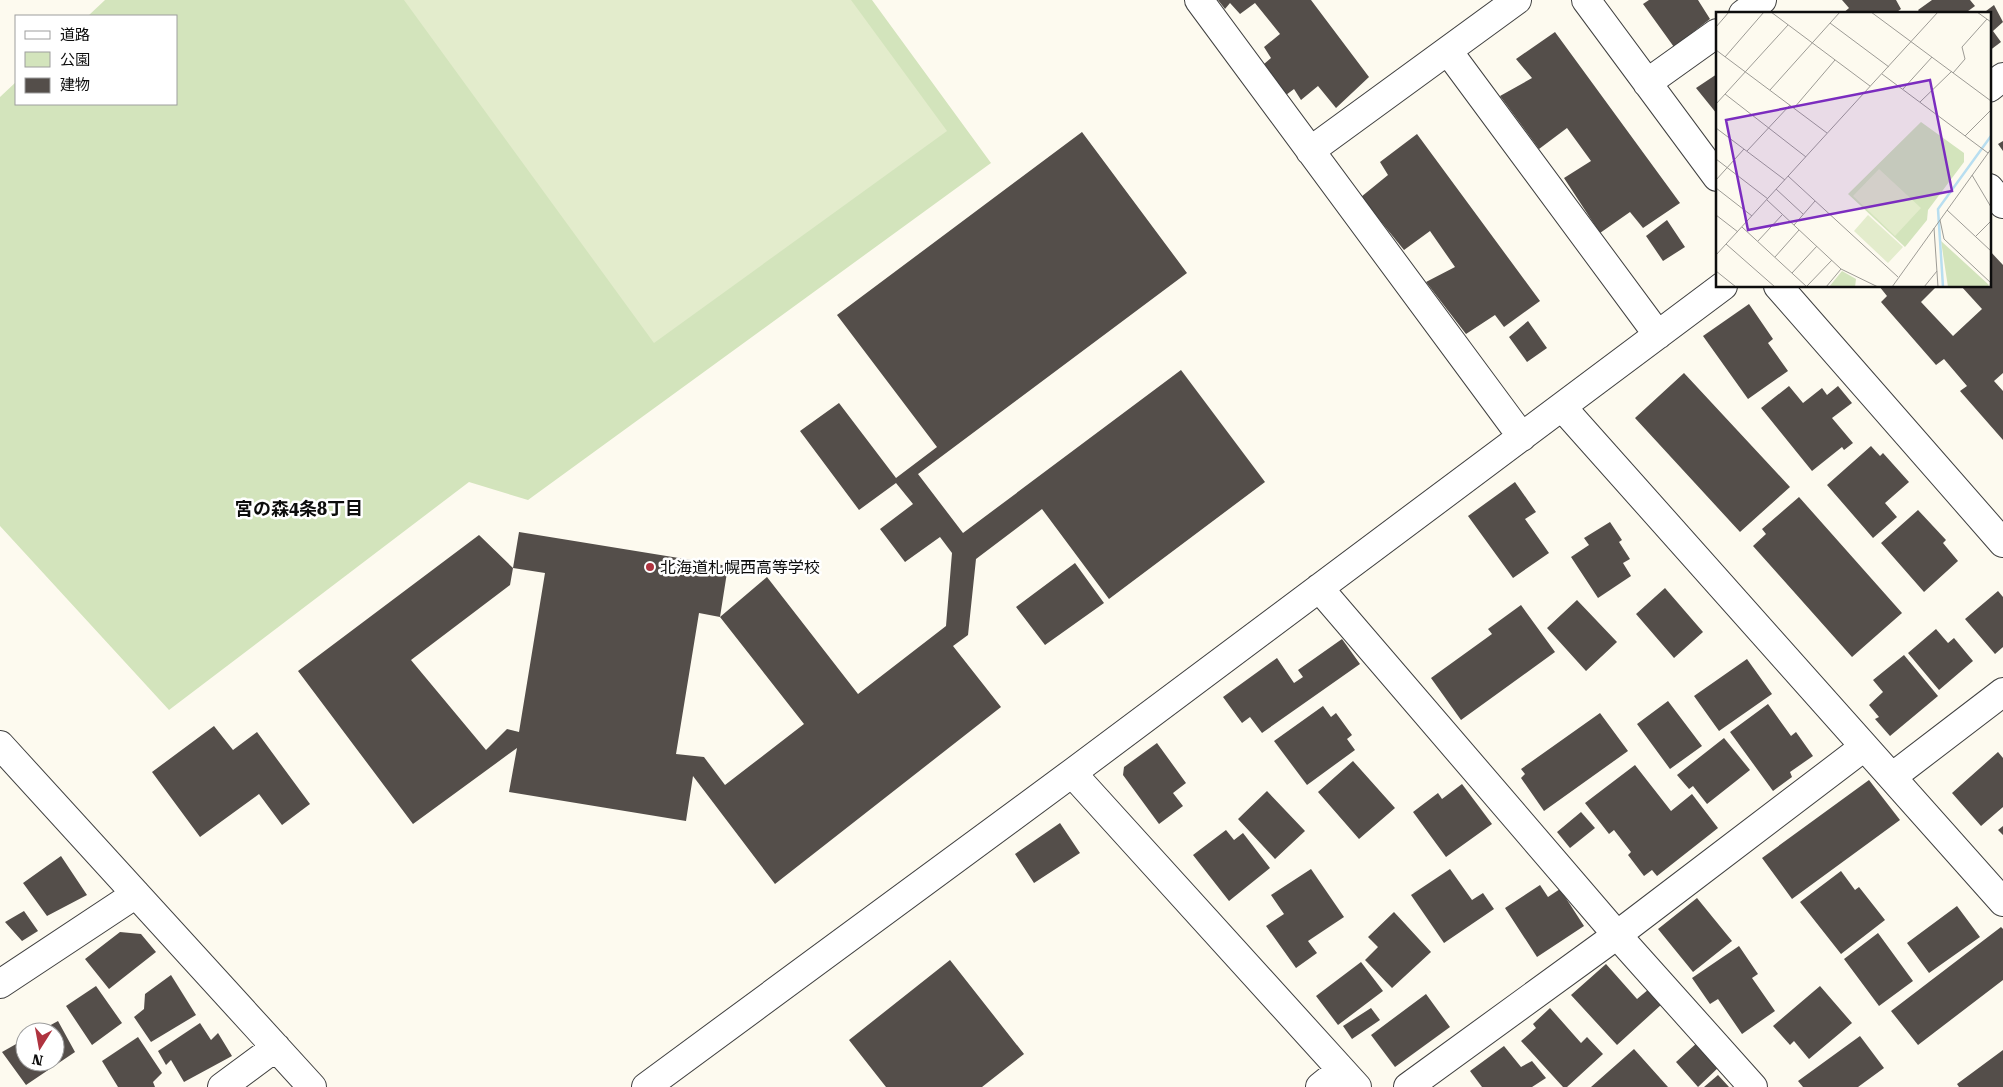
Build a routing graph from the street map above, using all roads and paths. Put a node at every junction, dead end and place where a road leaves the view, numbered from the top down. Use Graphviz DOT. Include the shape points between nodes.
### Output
graph roads {
  1 [pos="1199,0"];
  2 [pos="1517,0"];
  3 [pos="1586,0"];
  4 [pos="1762,0"];
  5 [pos="1746,12"];
  6 [pos="1716,34"];
  7 [pos="1448,51"];
  8 [pos="2003,77"];
  9 [pos="1647,83"];
  10 [pos="1990,87"];
  11 [pos="1310,151"];
  12 [pos="1716,176"];
  13 [pos="1990,189"];
  14 [pos="2003,204"];
  15 [pos="1720,288"];
  16 [pos="1780,288"];
  17 [pos="1658,335"];
  18 [pos="1562,407"];
  19 [pos="1522,437"];
  20 [pos="2003,542"];
  21 [pos="1319,588"];
  22 [pos="2003,692"];
  23 [pos="0,745"];
  24 [pos="1864,747"];
  25 [pos="1072,773"];
  26 [pos="1892,777"];
  27 [pos="136,894"];
  28 [pos="2003,902"];
  29 [pos="1617,936"];
  30 [pos="0,984"];
  31 [pos="276,1047"];
  32 [pos="1349,1079"];
  33 [pos="222,1087"];
  34 [pos="312,1087"];
  35 [pos="646,1087"];
  36 [pos="1320,1087"];
  37 [pos="1408,1087"];
  38 [pos="1753,1087"];
  1 -- 11 [label="street"];
  2 -- 7 [label="street"];
  3 -- 9 [label="street"];
  4 -- 5 [label="street"];
  6 -- 9 [label="street"];
  7 -- 11 [label="street"];
  7 -- 17 [label="street"];
  8 -- 10 [label="street"];
  9 -- 12 [label="street"];
  11 -- 19 [label="street"];
  13 -- 14 [label="street"];
  15 -- 17 [label="street"];
  16 -- 20 [label="street"];
  17 -- 18 [label="street"];
  18 -- 19 [label="street"];
  18 -- 24 [label="street"];
  19 -- 21 [label="street"];
  21 -- 25 [label="street"];
  21 -- 29 [label="street"];
  22 -- 26 [label="street"];
  23 -- 27 [label="street"];
  24 -- 26 [label="street"];
  24 -- 29 [label="street"];
  25 -- 32 [label="street"];
  25 -- 35 [label="street"];
  26 -- 28 [label="street"];
  27 -- 30 [label="street"];
  27 -- 31 [label="street"];
  29 -- 37 [label="street"];
  29 -- 38 [label="street"];
  31 -- 33 [label="street"];
  31 -- 34 [label="street"];
  32 -- 36 [label="street"];
}
